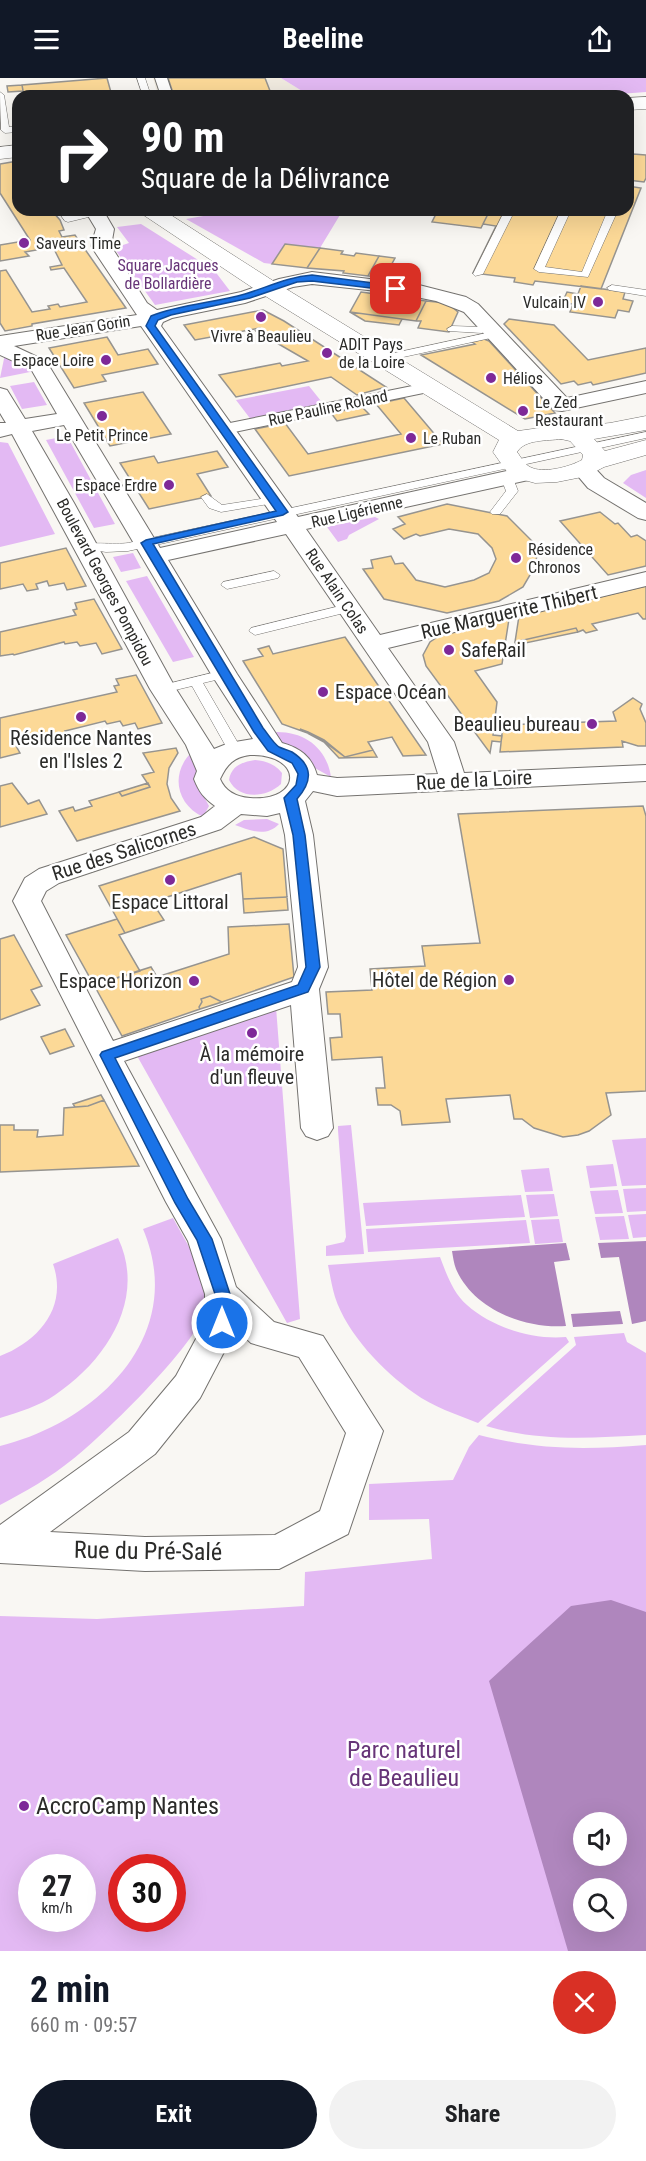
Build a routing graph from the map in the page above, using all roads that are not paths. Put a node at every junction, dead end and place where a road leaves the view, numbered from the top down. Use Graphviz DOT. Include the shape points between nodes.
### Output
graph roads {
  1 [pos="0,95"];
  2 [pos="12,129"];
  3 [pos="66,216"];
  4 [pos="158,216"];
  5 [pos="507,216"];
  6 [pos="563,216"];
  7 [pos="610,216"];
  8 [pos="98,217"];
  9 [pos="65,226"];
  10 [pos="478,274"];
  11 [pos="612,288"];
  12 [pos="270,289"];
  13 [pos="646,293"];
  14 [pos="154,318"];
  15 [pos="452,329"];
  16 [pos="494,332"];
  17 [pos="0,342"];
  18 [pos="0,347"];
  19 [pos="385,358"];
  20 [pos="432,387"];
  21 [pos="646,387"];
  22 [pos="0,394"];
  23 [pos="70,418"];
  24 [pos="646,423"];
  25 [pos="9,428"];
  26 [pos="225,429"];
  27 [pos="646,435"];
  28 [pos="514,440"];
  29 [pos="646,447"];
  30 [pos="585,453"];
  31 [pos="514,472"];
  32 [pos="207,497"];
  33 [pos="496,512"];
  34 [pos="283,513"];
  35 [pos="646,513"];
  36 [pos="84,546"];
  37 [pos="150,549"];
  38 [pos="274,575"];
  39 [pos="646,579"];
  40 [pos="227,585"];
  41 [pos="348,608"];
  42 [pos="255,631"];
  43 [pos="373,644"];
  44 [pos="224,674"];
  45 [pos="196,682"];
  46 [pos="163,689"];
  47 [pos="273,749"];
  48 [pos="235,750"];
  49 [pos="210,770"];
  50 [pos="646,773"];
  51 [pos="453,781"];
  52 [pos="297,790"];
  53 [pos="234,806"];
  54 [pos="45,939"];
  55 [pos="304,989"];
  56 [pos="107,1055"];
  57 [pos="317,1128"];
  58 [pos="222,1294"];
  1 -- 2 [label="lane" via="5,130"];
  3 -- 8 [label="lane"];
  4 -- 12 [label="street"];
  5 -- 10 [label="lane"];
  6 -- 7 [label="lane" via="539,269 585,275"];
  8 -- 9 [label="lane"];
  8 -- 14 [label="street" via="105,229 101,246 140,307"];
  11 -- 13 [label="lane"];
  12 -- 14 [label="street, Rue Jean Gorin"];
  12 -- 16 [label="street, Rue Jean Gorin" via="296,279 312,278 449,296 467,304"];
  12 -- 19 [label="street"];
  14 -- 17 [label="street, Rue Jean Gorin"];
  14 -- 26 [label="street, Rue Alain Colas" via="151,326"];
  15 -- 16 [label="lane"];
  16 -- 19 [label="lane"];
  16 -- 21 [label="street, Rue Jean Gorin" via="562,405"];
  18 -- 23 [label="street" via="39,365"];
  19 -- 20 [label="street"];
  20 -- 26 [label="street, Rue Pauline Roland"];
  20 -- 28 [label="street"];
  22 -- 25 [label="street, Boulevard Georges Pompidou"];
  23 -- 25 [label="street"];
  23 -- 37 [label="street"];
  24 -- 30 [label="street" via="610,430"];
  25 -- 36 [label="street, Boulevard Georges Pompidou" via="63,503"];
  26 -- 34 [label="street, Rue Alain Colas"];
  27 -- 30 [label="lane"];
  28 -- 30 [label="street" via="561,432"];
  28 -- 31 [label="street" via="505,448"];
  29 -- 30 [label="street"];
  30 -- 31 [label="street" via="548,476"];
  30 -- 35 [label="street" via="596,483"];
  31 -- 33 [label="lane" via="512,491"];
  31 -- 34 [label="street, Rue Ligérienne"];
  32 -- 34 [label="lane" via="221,509"];
  34 -- 37 [label="street, Rue Ligérienne"];
  34 -- 41 [label="street, Rue Alain Colas"];
  36 -- 37 [label="lane"];
  36 -- 46 [label="street, Boulevard Georges Pompidou"];
  37 -- 44 [label="street"];
  38 -- 40 [label="lane"];
  39 -- 43 [label="street, Rue Marguerite Thibert"];
  41 -- 42 [label="lane"];
  41 -- 43 [label="street, Rue Alain Colas"];
  43 -- 51 [label="street, Rue Alain Colas" via="441,742"];
  44 -- 45 [label="lane"];
  44 -- 47 [label="street"];
  45 -- 46 [label="lane"];
  45 -- 48 [label="lane"];
  46 -- 49 [label="street, Boulevard Georges Pompidou"];
  47 -- 48 [label="street"];
  47 -- 52 [label="street" via="286,753 303,770"];
  48 -- 49 [label="street" via="219,758"];
  49 -- 53 [label="street" via="212,792"];
  50 -- 51 [label="street, Rue de la Loire"];
  51 -- 52 [label="street, Rue de la Loire"];
  52 -- 53 [label="street" via="263,808"];
  52 -- 55 [label="street" via="313,967"];
  53 -- 54 [label="street, Rue des Salicornes" via="211,823 41,879 27,901"];
  54 -- 56 [label="street, Rue du Pré-Salé"];
  55 -- 56 [label="street"];
  55 -- 57 [label="street"];
  56 -- 58 [label="street, Rue du Pré-Salé" via="204,1239"];
  58 -- 58 [label="street, Rue du Pré-Salé" via="263,1333 311,1346 365,1431 334,1522 279,1552 146,1554 1,1546 142,1443 188,1387 222,1323"];
}
